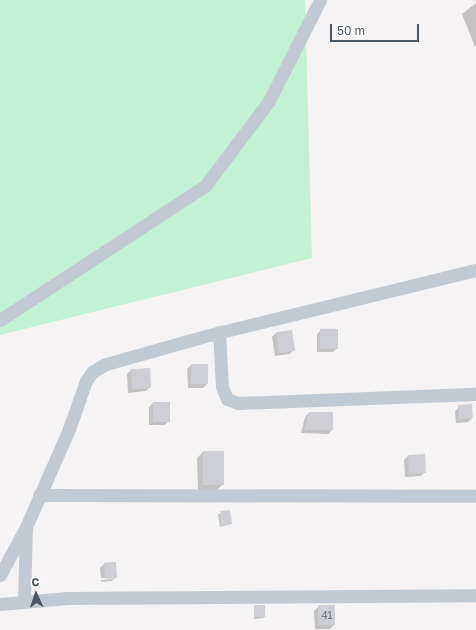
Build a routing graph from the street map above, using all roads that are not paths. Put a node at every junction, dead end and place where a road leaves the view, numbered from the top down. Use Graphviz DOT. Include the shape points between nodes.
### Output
graph roads {
  1 [pos="320,0"];
  2 [pos="476,270"];
  3 [pos="0,320"];
  4 [pos="220,332"];
  5 [pos="476,394"];
  6 [pos="39,495"];
  7 [pos="476,496"];
  8 [pos="26,527"];
  9 [pos="0,575"];
  10 [pos="476,595"];
  11 [pos="24,601"];
  12 [pos="0,604"];
  1 -- 3 [label="street" via="269,101 205,186"];
  2 -- 4 [label="street"];
  4 -- 5 [label="street" via="222,387 227,399 238,403"];
  4 -- 6 [label="street" via="106,364 92,372"];
  6 -- 7 [label="street"];
  6 -- 8 [label="street"];
  8 -- 9 [label="street"];
  8 -- 11 [label="street"];
  10 -- 11 [label="street" via="206,596"];
  11 -- 12 [label="street"];
}
